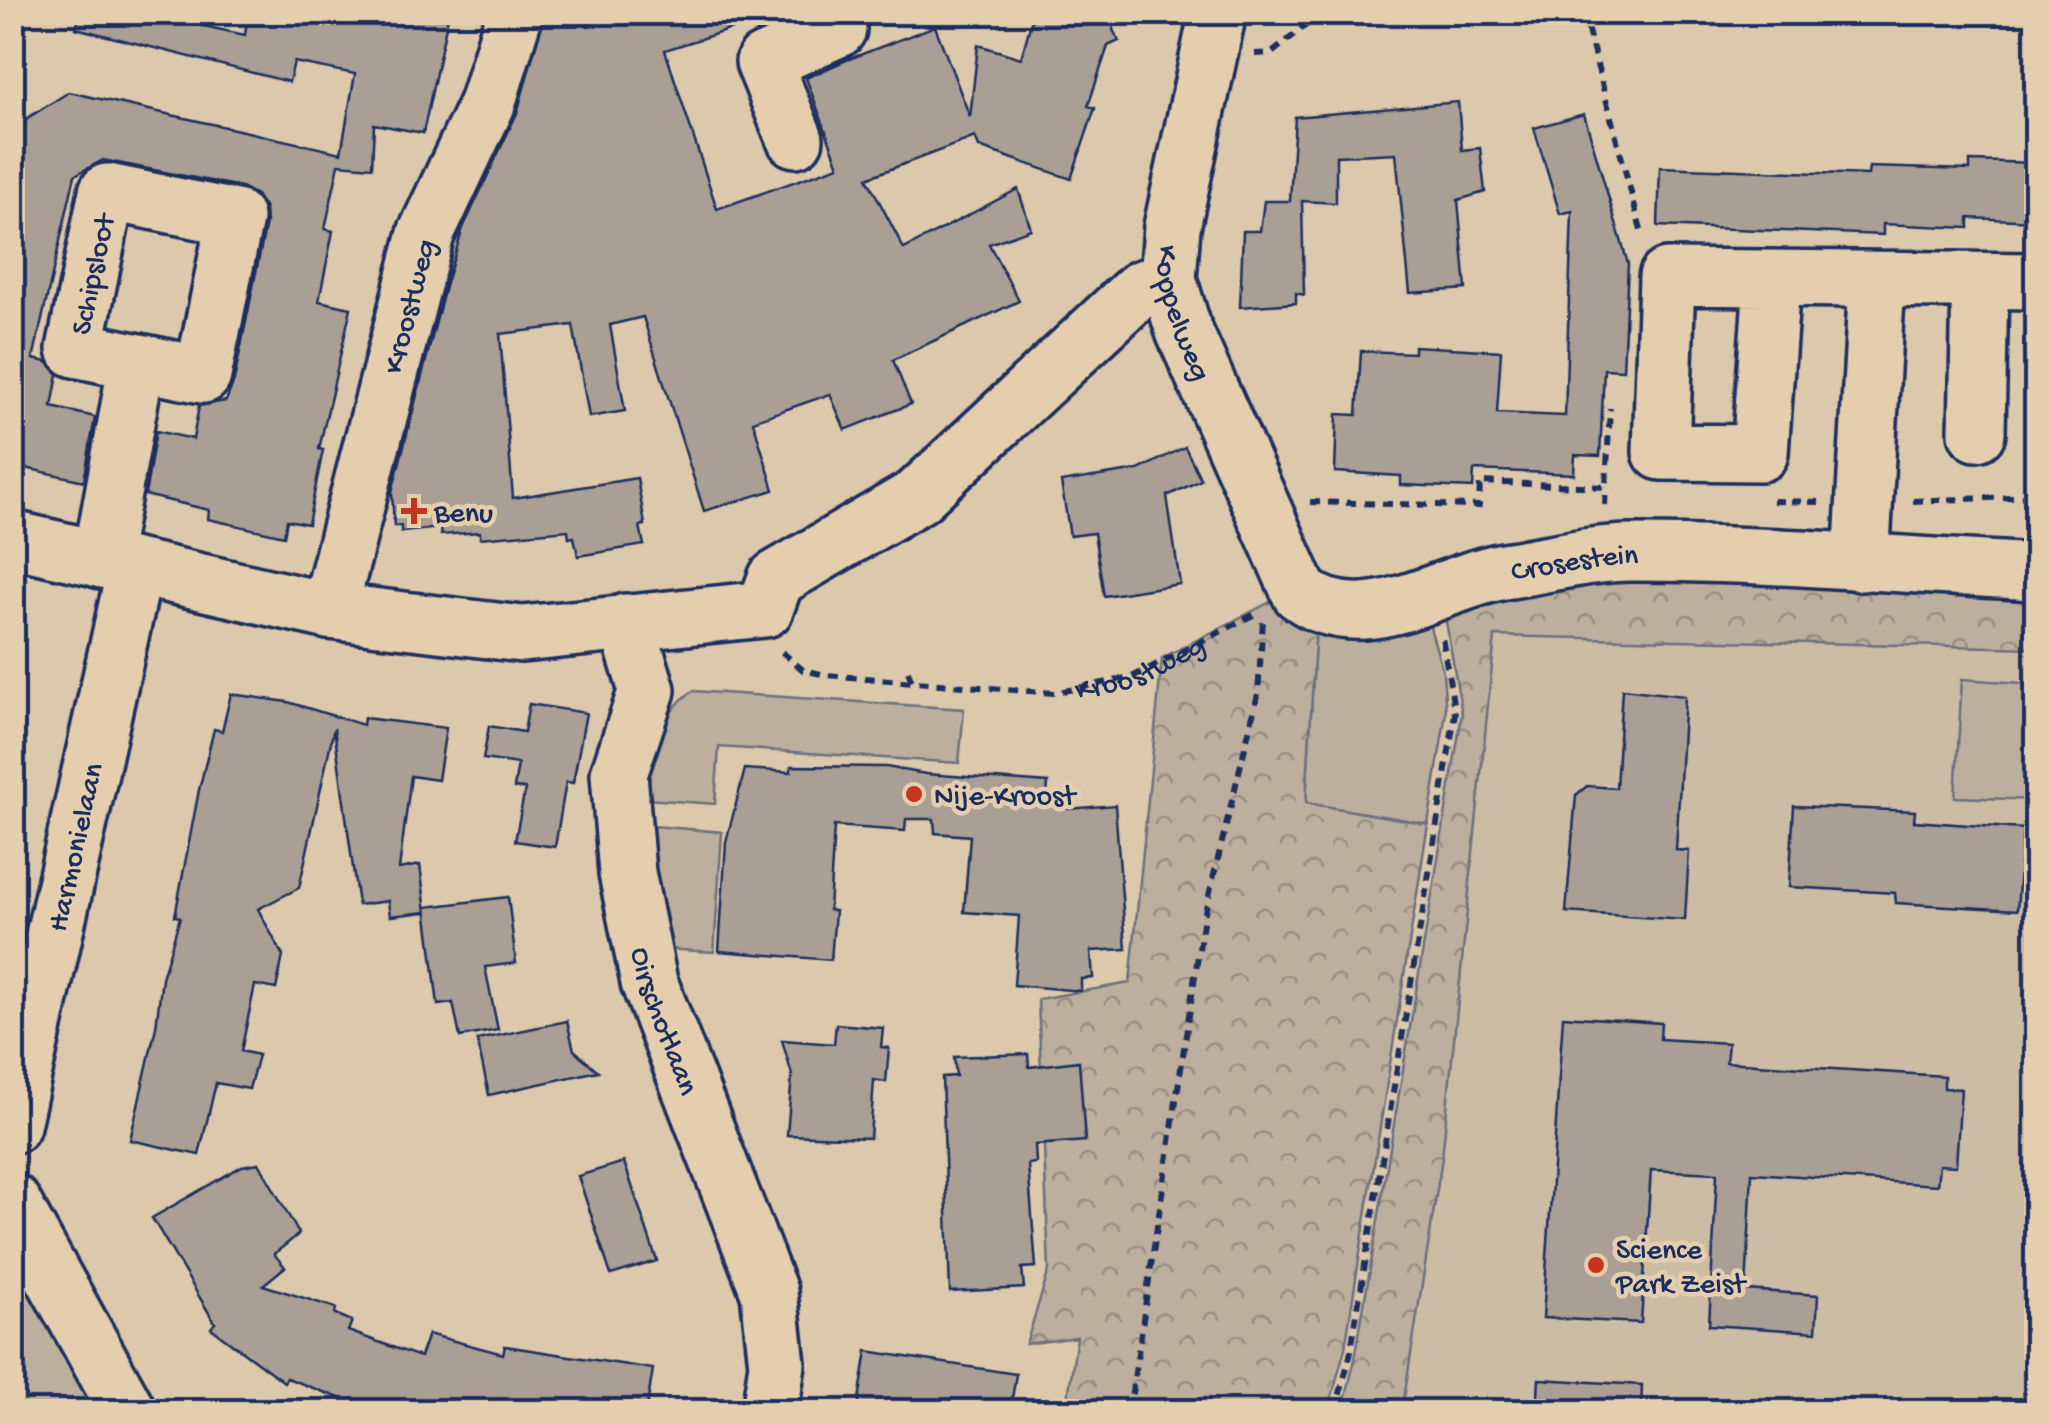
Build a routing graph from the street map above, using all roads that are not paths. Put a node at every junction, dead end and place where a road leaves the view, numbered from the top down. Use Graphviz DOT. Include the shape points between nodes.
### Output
graph roads {
  1 [pos="515,12"];
  2 [pos="832,12"];
  3 [pos="1214,34"];
  4 [pos="795,139"];
  5 [pos="1168,279"];
  6 [pos="1772,281"];
  7 [pos="1878,281"];
  8 [pos="2036,281"];
  9 [pos="1980,282"];
  10 [pos="138,362"];
  11 [pos="1977,433"];
  12 [pos="12,539"];
  13 [pos="1861,563"];
  14 [pos="118,565"];
  15 [pos="2036,572"];
  16 [pos="1282,602"];
  17 [pos="329,611"];
  18 [pos="626,622"];
  19 [pos="12,1126"];
  20 [pos="12,1202"];
  21 [pos="128,1412"];
  22 [pos="770,1412"];
  1 -- 17 [label="street, Kroostweg" via="487,104 426,234"];
  2 -- 4 [label="street" via="838,29 764,62"];
  3 -- 5 [label="street, Koppelweg" via="1172,227"];
  5 -- 16 [label="street, Koppelweg"];
  5 -- 18 [label="street" via="1140,288 918,496 776,578 765,609"];
  6 -- 6 [label="street" via="1660,260 1661,452 1760,453"];
  6 -- 7 [label="street"];
  7 -- 9 [label="street"];
  7 -- 13 [label="street"];
  8 -- 9 [label="street"];
  9 -- 11 [label="street"];
  10 -- 14 [label="street"];
  12 -- 14 [label="street"];
  13 -- 15 [label="street, Crosestein"];
  13 -- 16 [label="street, Crosestein" via="1628,553 1503,570 1369,611"];
  14 -- 17 [label="street"];
  14 -- 19 [label="street, Harmonielaan"];
  17 -- 18 [label="street" via="522,634"];
  18 -- 22 [label="street, Oirschotlaan" via="647,690 620,774 627,873 649,982 769,1292 777,1364"];
  20 -- 21 [label="street"];
}
